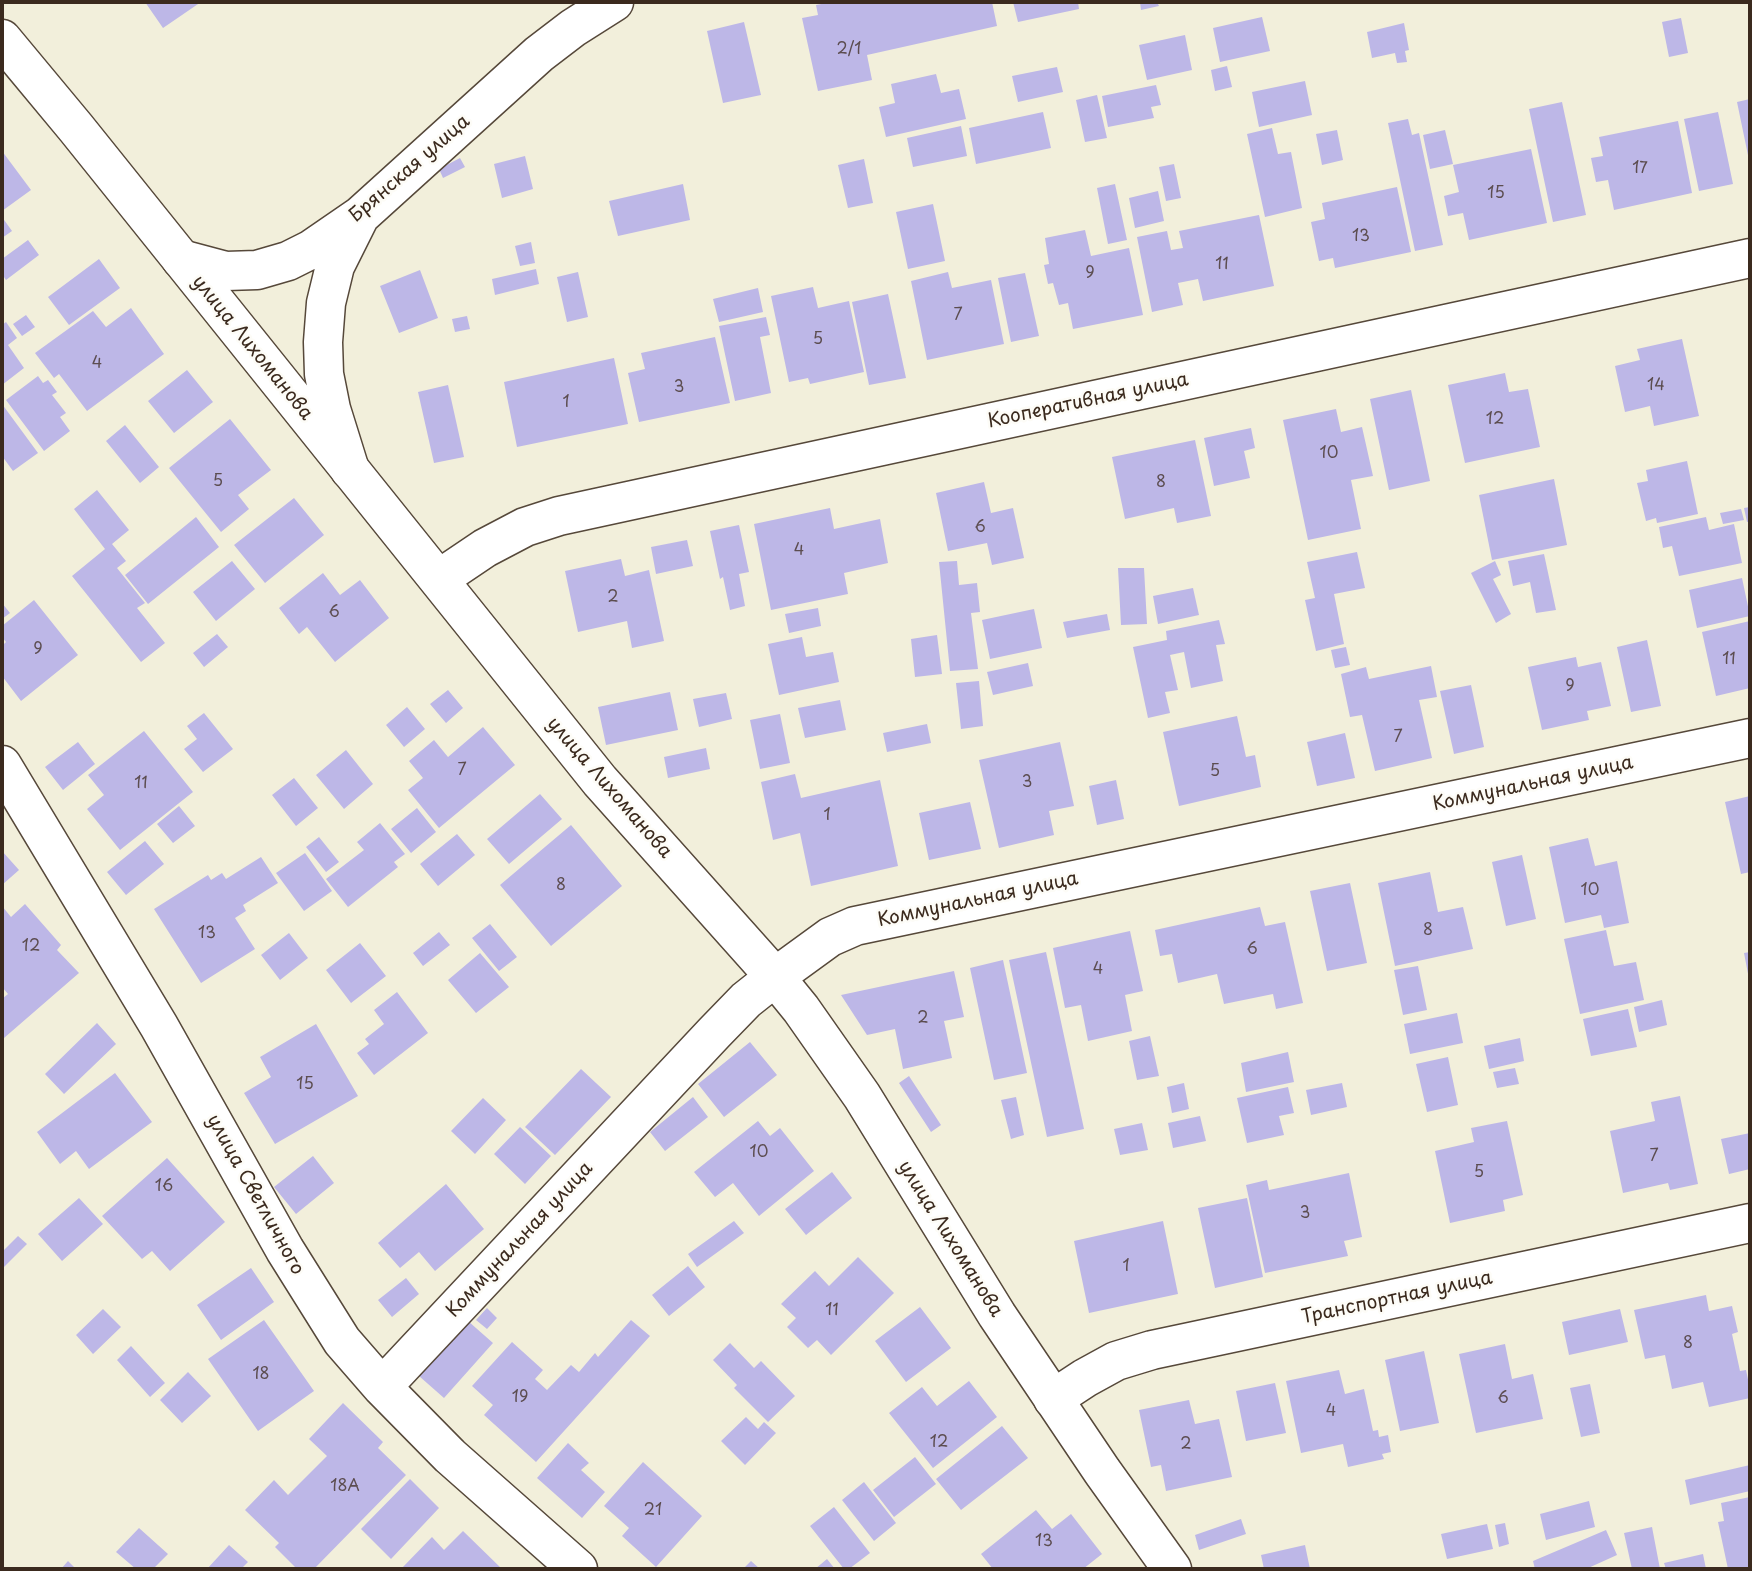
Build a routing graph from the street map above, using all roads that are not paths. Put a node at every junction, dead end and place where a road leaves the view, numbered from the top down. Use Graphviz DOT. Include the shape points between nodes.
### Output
graph roads {
  1 [pos="614,2"];
  2 [pos="2,39"];
  3 [pos="360,216"];
  4 [pos="1750,258"];
  5 [pos="181,259"];
  6 [pos="350,470"];
  7 [pos="439,579"];
  8 [pos="1750,738"];
  9 [pos="2,765"];
  10 [pos="775,977"];
  11 [pos="1750,1223"];
  12 [pos="382,1387"];
  13 [pos="1053,1399"];
  14 [pos="578,1569"];
  15 [pos="1172,1569"];
  1 -- 3 [label="street, Брянская улица" via="539,54"];
  2 -- 5 [label="street, улица Лихоманова"];
  3 -- 5 [label="street, Брянская улица" via="312,250 257,270 226,271"];
  3 -- 6 [label="street" via="335,266 323,342 331,410"];
  4 -- 7 [label="street, Кооперативная улица" via="559,516 485,548"];
  5 -- 6 [label="street, улица Лихоманова"];
  6 -- 7 [label="street, улица Лихоманова"];
  7 -- 10 [label="street, улица Лихоманова" via="600,781"];
  8 -- 10 [label="street, Коммунальная улица" via="855,926 822,942"];
  9 -- 12 [label="street, улица Светличного" via="159,1026 314,1299"];
  10 -- 12 [label="street, Коммунальная улица" via="714,1033"];
  10 -- 13 [label="street, улица Лихоманова" via="862,1096"];
  11 -- 13 [label="street, Транспортная улица" via="1152,1350 1116,1361"];
  12 -- 14 [label="street, улица Светличного" via="450,1456"];
  13 -- 15 [label="street, улица Лихоманова"];
}
